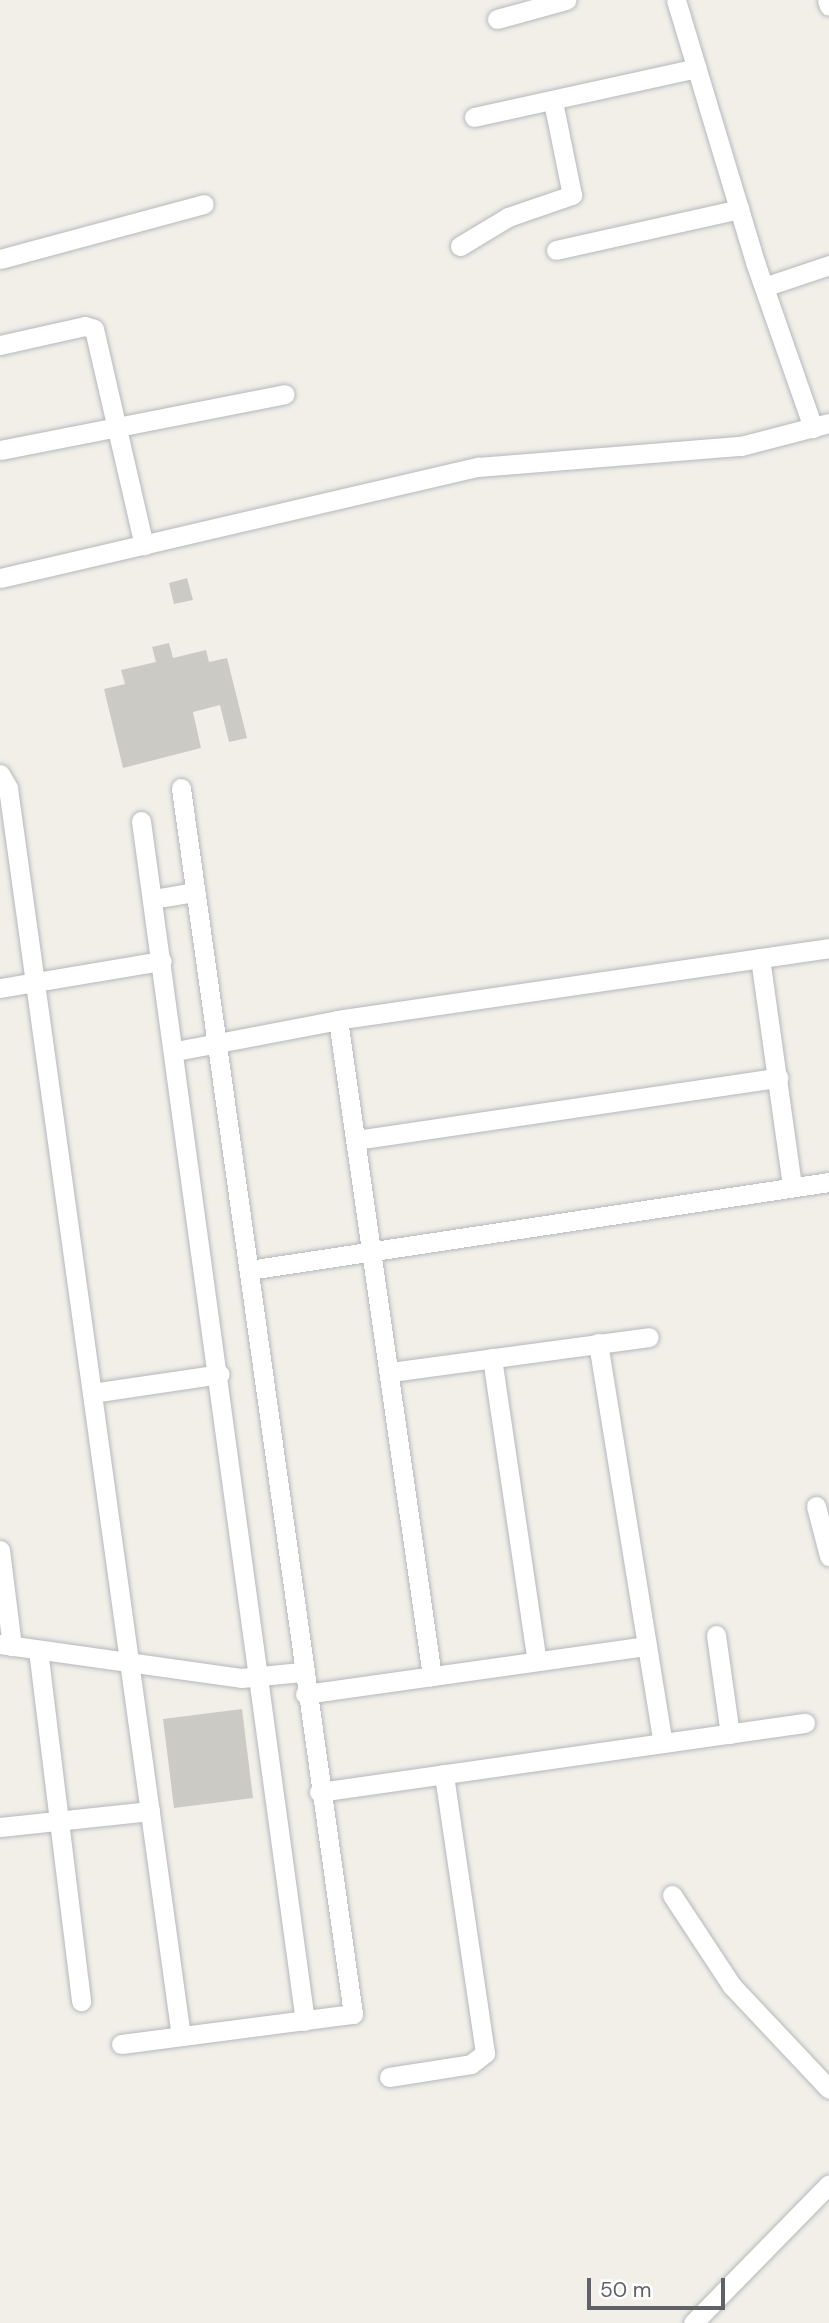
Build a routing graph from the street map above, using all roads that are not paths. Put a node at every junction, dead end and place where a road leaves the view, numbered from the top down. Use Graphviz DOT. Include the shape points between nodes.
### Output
graph roads {
  1 [pos="566,0"];
  2 [pos="676,0"];
  3 [pos="827,0"];
  4 [pos="829,6"];
  5 [pos="497,19"];
  6 [pos="697,68"];
  7 [pos="553,102"];
  8 [pos="474,117"];
  9 [pos="204,204"];
  10 [pos="739,209"];
  11 [pos="460,246"];
  12 [pos="556,250"];
  13 [pos="0,259"];
  14 [pos="829,265"];
  15 [pos="764,287"];
  16 [pos="0,345"];
  17 [pos="285,394"];
  18 [pos="821,425"];
  19 [pos="119,426"];
  20 [pos="0,450"];
  21 [pos="144,545"];
  22 [pos="0,578"];
  23 [pos="0,774"];
  24 [pos="181,788"];
  25 [pos="141,821"];
  26 [pos="20,877"];
  27 [pos="0,879"];
  28 [pos="195,891"];
  29 [pos="153,900"];
  30 [pos="829,948"];
  31 [pos="760,958"];
  32 [pos="162,961"];
  33 [pos="35,982"];
  34 [pos="0,988"];
  35 [pos="338,1020"];
  36 [pos="217,1041"];
  37 [pos="176,1051"];
  38 [pos="778,1078"];
  39 [pos="356,1140"];
  40 [pos="829,1182"];
  41 [pos="792,1186"];
  42 [pos="372,1250"];
  43 [pos="249,1270"];
  44 [pos="649,1337"];
  45 [pos="598,1343"];
  46 [pos="492,1358"];
  47 [pos="391,1372"];
  48 [pos="219,1374"];
  49 [pos="92,1393"];
  50 [pos="816,1506"];
  51 [pos="0,1550"];
  52 [pos="829,1556"];
  53 [pos="716,1635"];
  54 [pos="6,1645"];
  55 [pos="647,1646"];
  56 [pos="38,1650"];
  57 [pos="537,1661"];
  58 [pos="130,1662"];
  59 [pos="301,1672"];
  60 [pos="261,1676"];
  61 [pos="432,1676"];
  62 [pos="304,1693"];
  63 [pos="805,1723"];
  64 [pos="730,1734"];
  65 [pos="663,1743"];
  66 [pos="444,1774"];
  67 [pos="319,1792"];
  68 [pos="150,1811"];
  69 [pos="57,1821"];
  70 [pos="0,1827"];
  71 [pos="672,1895"];
  72 [pos="81,2001"];
  73 [pos="305,2021"];
  74 [pos="181,2036"];
  75 [pos="121,2044"];
  76 [pos="389,2077"];
  77 [pos="829,2089"];
  78 [pos="829,2184"];
  79 [pos="693,2323"];
  1 -- 5 [label="street"];
  2 -- 6 [label="street"];
  3 -- 4 [label="street"];
  6 -- 7 [label="street"];
  6 -- 10 [label="street"];
  7 -- 8 [label="street"];
  7 -- 11 [label="street" via="572,195 508,217"];
  9 -- 13 [label="street"];
  10 -- 12 [label="street"];
  10 -- 15 [label="street"];
  14 -- 15 [label="street"];
  15 -- 18 [label="street"];
  16 -- 19 [label="street" via="85,326 94,329"];
  17 -- 19 [label="street"];
  18 -- 21 [label="street" via="741,446 478,467"];
  19 -- 20 [label="street"];
  19 -- 21 [label="street"];
  21 -- 22 [label="street"];
  23 -- 26 [label="street" via="8,788"];
  24 -- 28 [label="street"];
  25 -- 29 [label="street"];
  26 -- 27 [label="street"];
  26 -- 33 [label="street"];
  28 -- 29 [label="street"];
  28 -- 36 [label="street"];
  29 -- 32 [label="street"];
  30 -- 31 [label="street"];
  31 -- 35 [label="street"];
  31 -- 38 [label="street"];
  32 -- 33 [label="street"];
  32 -- 37 [label="street"];
  33 -- 34 [label="street"];
  33 -- 49 [label="street"];
  35 -- 36 [label="street"];
  35 -- 39 [label="street"];
  36 -- 37 [label="street"];
  36 -- 43 [label="street"];
  37 -- 48 [label="street"];
  38 -- 39 [label="street"];
  38 -- 41 [label="street"];
  39 -- 42 [label="street"];
  40 -- 41 [label="street"];
  41 -- 42 [label="street"];
  42 -- 43 [label="street"];
  42 -- 47 [label="street"];
  43 -- 59 [label="street"];
  44 -- 45 [label="street"];
  45 -- 46 [label="street"];
  45 -- 55 [label="street"];
  46 -- 47 [label="street"];
  46 -- 57 [label="street"];
  47 -- 61 [label="street"];
  48 -- 49 [label="street"];
  48 -- 60 [label="street"];
  49 -- 58 [label="street"];
  50 -- 52 [label="street"];
  51 -- 54 [label="street"];
  53 -- 64 [label="street"];
  54 -- 56 [label="street"];
  55 -- 57 [label="street"];
  55 -- 65 [label="street"];
  56 -- 58 [label="street"];
  56 -- 69 [label="street"];
  57 -- 61 [label="street"];
  58 -- 60 [label="street"];
  58 -- 68 [label="street"];
  59 -- 60 [label="street"];
  59 -- 62 [label="street"];
  60 -- 73 [label="street"];
  61 -- 62 [label="street"];
  62 -- 67 [label="street"];
  63 -- 64 [label="street"];
  64 -- 65 [label="street"];
  65 -- 66 [label="street"];
  66 -- 67 [label="street"];
  66 -- 76 [label="street" via="485,2053 471,2064"];
  67 -- 73 [label="street" via="353,2014"];
  68 -- 69 [label="street"];
  68 -- 74 [label="street"];
  69 -- 70 [label="street"];
  69 -- 72 [label="street"];
  71 -- 77 [label="street" via="732,1986"];
  73 -- 74 [label="street"];
  74 -- 75 [label="street"];
  78 -- 79 [label="street"];
}
